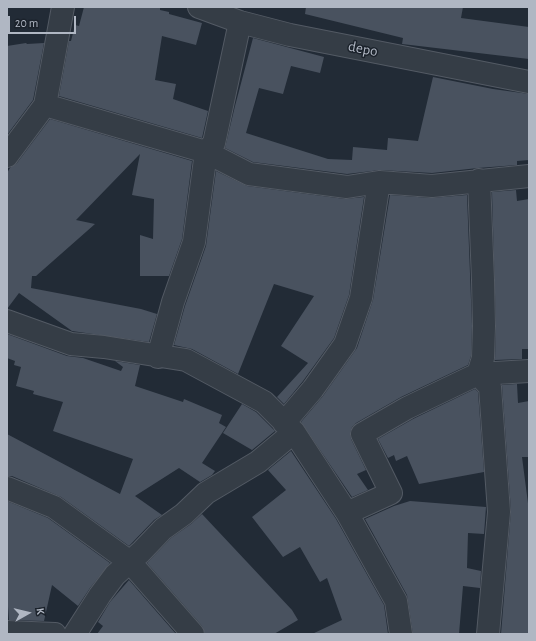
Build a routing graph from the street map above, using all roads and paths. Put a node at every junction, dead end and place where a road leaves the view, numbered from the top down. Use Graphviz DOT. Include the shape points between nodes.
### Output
graph roads {
  1 [pos="63,7"];
  2 [pos="199,7"];
  3 [pos="240,22"];
  4 [pos="529,82"];
  5 [pos="45,105"];
  6 [pos="206,152"];
  7 [pos="7,156"];
  8 [pos="529,176"];
  9 [pos="479,180"];
  10 [pos="379,182"];
  11 [pos="7,321"];
  12 [pos="158,357"];
  13 [pos="529,371"];
  14 [pos="478,374"];
  15 [pos="289,428"];
  16 [pos="7,488"];
  17 [pos="347,513"];
  18 [pos="130,562"];
  19 [pos="7,632"];
  20 [pos="55,634"];
  21 [pos="75,634"];
  22 [pos="193,634"];
  23 [pos="401,634"];
  24 [pos="488,634"];
  1 -- 5 [label="street"];
  2 -- 3 [label="street, depo"];
  3 -- 4 [label="street, depo"];
  3 -- 6 [label="street" via="214,144"];
  5 -- 6 [label="street"];
  5 -- 7 [label="street"];
  6 -- 10 [label="street" via="249,174 347,187"];
  6 -- 12 [label="street" via="194,242 173,302"];
  8 -- 9 [label="street"];
  9 -- 10 [label="street" via="432,186"];
  9 -- 14 [label="street" via="484,342"];
  10 -- 15 [label="street" via="361,298 345,344"];
  11 -- 12 [label="street" via="71,344"];
  12 -- 15 [label="street" via="186,360 264,402"];
  13 -- 14 [label="street"];
  14 -- 17 [label="street" via="407,408 362,434 391,493"];
  14 -- 24 [label="street" via="490,387 498,512"];
  15 -- 17 [label="street"];
  15 -- 18 [label="street" via="258,462 206,493 163,529"];
  16 -- 18 [label="street" via="54,507"];
  17 -- 23 [label="street" via="396,601"];
  18 -- 21 [label="street" via="100,595"];
  18 -- 22 [label="street"];
  19 -- 20 [label="street"];
}
